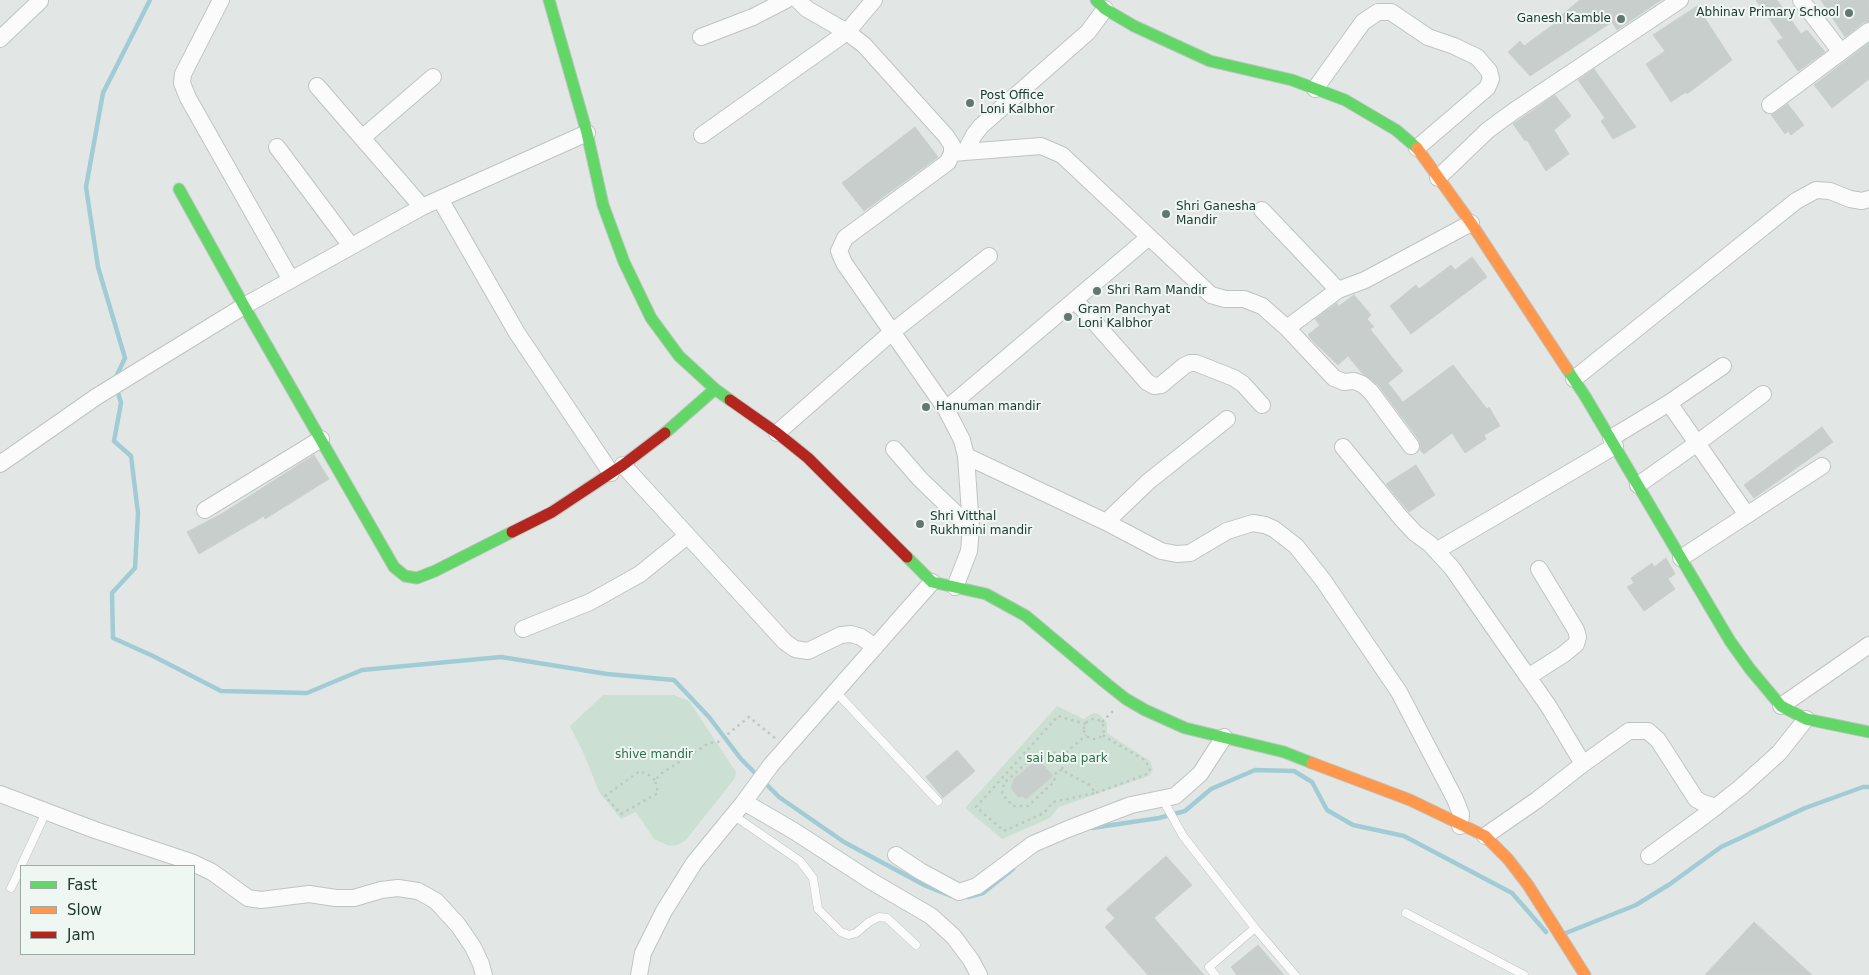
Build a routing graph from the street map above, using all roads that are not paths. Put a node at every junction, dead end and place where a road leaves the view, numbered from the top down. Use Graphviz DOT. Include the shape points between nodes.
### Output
graph roads {
  1 [pos="221,0"];
  2 [pos="549,0"];
  3 [pos="786,0"];
  4 [pos="798,0"];
  5 [pos="874,0"];
  6 [pos="1680,0"];
  7 [pos="1801,0"];
  8 [pos="40,1"];
  9 [pos="1100,5"];
  10 [pos="1869,31"];
  11 [pos="847,32"];
  12 [pos="701,37"];
  13 [pos="0,39"];
  14 [pos="1841,52"];
  15 [pos="433,77"];
  16 [pos="317,86"];
  17 [pos="1315,88"];
  18 [pos="1770,104"];
  19 [pos="587,133"];
  20 [pos="702,135"];
  21 [pos="362,138"];
  22 [pos="277,148"];
  23 [pos="1417,148"];
  24 [pos="959,153"];
  25 [pos="1438,178"];
  26 [pos="179,189"];
  27 [pos="440,199"];
  28 [pos="1869,199"];
  29 [pos="422,207"];
  30 [pos="1262,210"];
  31 [pos="1471,223"];
  32 [pos="1149,237"];
  33 [pos="351,246"];
  34 [pos="989,256"];
  35 [pos="291,280"];
  36 [pos="1338,290"];
  37 [pos="1075,300"];
  38 [pos="244,306"];
  39 [pos="1287,328"];
  40 [pos="892,332"];
  41 [pos="1723,366"];
  42 [pos="1574,379"];
  43 [pos="715,389"];
  44 [pos="1763,394"];
  45 [pos="1669,403"];
  46 [pos="1262,405"];
  47 [pos="946,409"];
  48 [pos="1227,419"];
  49 [pos="777,433"];
  50 [pos="321,439"];
  51 [pos="1613,442"];
  52 [pos="1696,444"];
  53 [pos="1410,446"];
  54 [pos="894,448"];
  55 [pos="1343,448"];
  56 [pos="966,456"];
  57 [pos="0,464"];
  58 [pos="1822,466"];
  59 [pos="617,469"];
  60 [pos="1638,485"];
  61 [pos="205,510"];
  62 [pos="1747,515"];
  63 [pos="1106,522"];
  64 [pos="971,528"];
  65 [pos="687,536"];
  66 [pos="1436,551"];
  67 [pos="1681,558"];
  68 [pos="1540,569"];
  69 [pos="932,582"];
  70 [pos="955,587"];
  71 [pos="523,629"];
  72 [pos="1869,645"];
  73 [pos="875,647"];
  74 [pos="1528,677"];
  75 [pos="836,692"];
  76 [pos="1781,706"];
  77 [pos="1806,719"];
  78 [pos="1866,729"];
  79 [pos="1224,737"];
  80 [pos="1583,764"];
  81 [pos="0,794"];
  82 [pos="748,796"];
  83 [pos="938,801"];
  84 [pos="1164,802"];
  85 [pos="1716,807"];
  86 [pos="46,812"];
  87 [pos="733,816"];
  88 [pos="1460,826"];
  89 [pos="1485,836"];
  90 [pos="896,854"];
  91 [pos="1649,856"];
  92 [pos="21,865"];
  93 [pos="20,868"];
  94 [pos="11,888"];
  95 [pos="1406,912"];
  96 [pos="1254,928"];
  97 [pos="916,945"];
  98 [pos="1582,971"];
  99 [pos="484,975"];
  100 [pos="639,975"];
  101 [pos="979,975"];
  102 [pos="1215,975"];
  103 [pos="1295,975"];
  104 [pos="1524,975"];
  1 -- 35 [label="street" via="183,74 182,82"];
  2 -- 19 [label="street"];
  3 -- 12 [label="street"];
  4 -- 11 [label="street" via="807,9"];
  5 -- 11 [label="street"];
  6 -- 25 [label="street" via="1488,130"];
  7 -- 14 [label="street"];
  8 -- 13 [label="street"];
  9 -- 17 [label="street" via="1134,26 1210,61"];
  9 -- 24 [label="street" via="1088,32 981,126"];
  10 -- 14 [label="street"];
  11 -- 20 [label="street"];
  11 -- 24 [label="street" via="864,45"];
  14 -- 18 [label="street"];
  15 -- 21 [label="street"];
  16 -- 21 [label="street"];
  17 -- 23 [label="street" via="1345,100 1396,130"];
  17 -- 23 [label="street" via="1362,22 1378,12 1391,12 1428,37 1477,57 1489,71 1491,80 1487,88"];
  19 -- 27 [label="street"];
  19 -- 43 [label="street" via="603,205 624,262 651,318 678,356"];
  21 -- 29 [label="street"];
  22 -- 33 [label="street"];
  23 -- 25 [label="street"];
  24 -- 32 [label="street" via="1036,146 1051,150 1073,165"];
  24 -- 40 [label="street" via="845,238 839,251"];
  25 -- 31 [label="street"];
  26 -- 38 [label="street"];
  27 -- 29 [label="street"];
  27 -- 59 [label="street" via="517,333"];
  28 -- 42 [label="street" via="1850,199 1830,191 1816,190 1796,201"];
  29 -- 33 [label="street"];
  30 -- 36 [label="street"];
  31 -- 36 [label="street" via="1365,280"];
  31 -- 42 [label="street"];
  32 -- 37 [label="street"];
  32 -- 39 [label="street" via="1211,295 1244,299 1262,306"];
  33 -- 35 [label="street"];
  34 -- 40 [label="street"];
  35 -- 38 [label="street"];
  36 -- 39 [label="street"];
  37 -- 46 [label="street" via="1154,386 1161,385 1184,366 1196,363 1234,378"];
  37 -- 47 [label="street"];
  38 -- 50 [label="street"];
  38 -- 57 [label="street" via="96,397"];
  39 -- 53 [label="street" via="1334,378 1362,384 1371,392"];
  40 -- 47 [label="street"];
  40 -- 49 [label="street"];
  41 -- 45 [label="street"];
  42 -- 51 [label="street"];
  43 -- 49 [label="street"];
  43 -- 59 [label="street" via="670,429"];
  44 -- 52 [label="street"];
  45 -- 51 [label="street"];
  45 -- 52 [label="street"];
  47 -- 56 [label="street" via="962,440"];
  48 -- 63 [label="street" via="1148,481"];
  49 -- 69 [label="street" via="808,458"];
  50 -- 59 [label="street" via="394,566 405,576 416,578 552,512"];
  50 -- 61 [label="street"];
  51 -- 60 [label="street"];
  51 -- 66 [label="street"];
  52 -- 60 [label="street"];
  52 -- 62 [label="street"];
  54 -- 64 [label="street" via="920,479"];
  55 -- 66 [label="street" via="1401,518"];
  56 -- 63 [label="street"];
  56 -- 64 [label="street"];
  58 -- 62 [label="street"];
  59 -- 65 [label="street"];
  60 -- 67 [label="street"];
  62 -- 67 [label="street"];
  63 -- 88 [label="street" via="1161,551 1177,554 1190,553 1227,531 1253,524 1274,529 1296,546 1399,692 1455,800 1461,814"];
  64 -- 70 [label="street" via="969,551"];
  65 -- 71 [label="street" via="632,579 590,602"];
  65 -- 73 [label="street" via="795,649 808,650 841,634 861,637"];
  66 -- 74 [label="street" via="1452,568"];
  67 -- 76 [label="street" via="1730,641"];
  68 -- 74 [label="street" via="1578,637 1576,644 1564,654"];
  69 -- 70 [label="street"];
  69 -- 73 [label="street"];
  70 -- 79 [label="street" via="986,594 1026,616 1107,684 1144,710 1185,728"];
  72 -- 76 [label="street"];
  73 -- 75 [label="street"];
  74 -- 80 [label="street"];
  75 -- 82 [label="street"];
  75 -- 83 [label="lane"];
  76 -- 77 [label="street"];
  77 -- 78 [label="street"];
  77 -- 85 [label="street" via="1779,753"];
  79 -- 84 [label="street" via="1200,774"];
  79 -- 88 [label="street" via="1284,752 1410,800"];
  80 -- 85 [label="street" via="1629,731 1648,731 1658,740 1696,799"];
  80 -- 89 [label="street"];
  81 -- 86 [label="street"];
  82 -- 87 [label="street"];
  82 -- 101 [label="street" via="870,881 931,916 954,937"];
  84 -- 90 [label="street" via="1131,805 1068,828 1033,844 977,886 959,892"];
  84 -- 96 [label="lane" via="1184,837"];
  85 -- 91 [label="street"];
  86 -- 92 [label="lane"];
  86 -- 99 [label="street" via="190,862 212,872 248,898 261,900 309,894 354,898 398,888 418,891 436,901 458,925 473,947"];
  87 -- 97 [label="lane" via="800,861 813,878 818,909 841,932 849,936 879,917 887,918"];
  87 -- 100 [label="street" via="694,862 664,911 643,953"];
  88 -- 89 [label="street"];
  89 -- 98 [label="street" via="1528,885"];
  93 -- 94 [label="lane"];
  95 -- 104 [label="lane"];
  96 -- 102 [label="lane" via="1209,967"];
  96 -- 103 [label="lane"];
}
